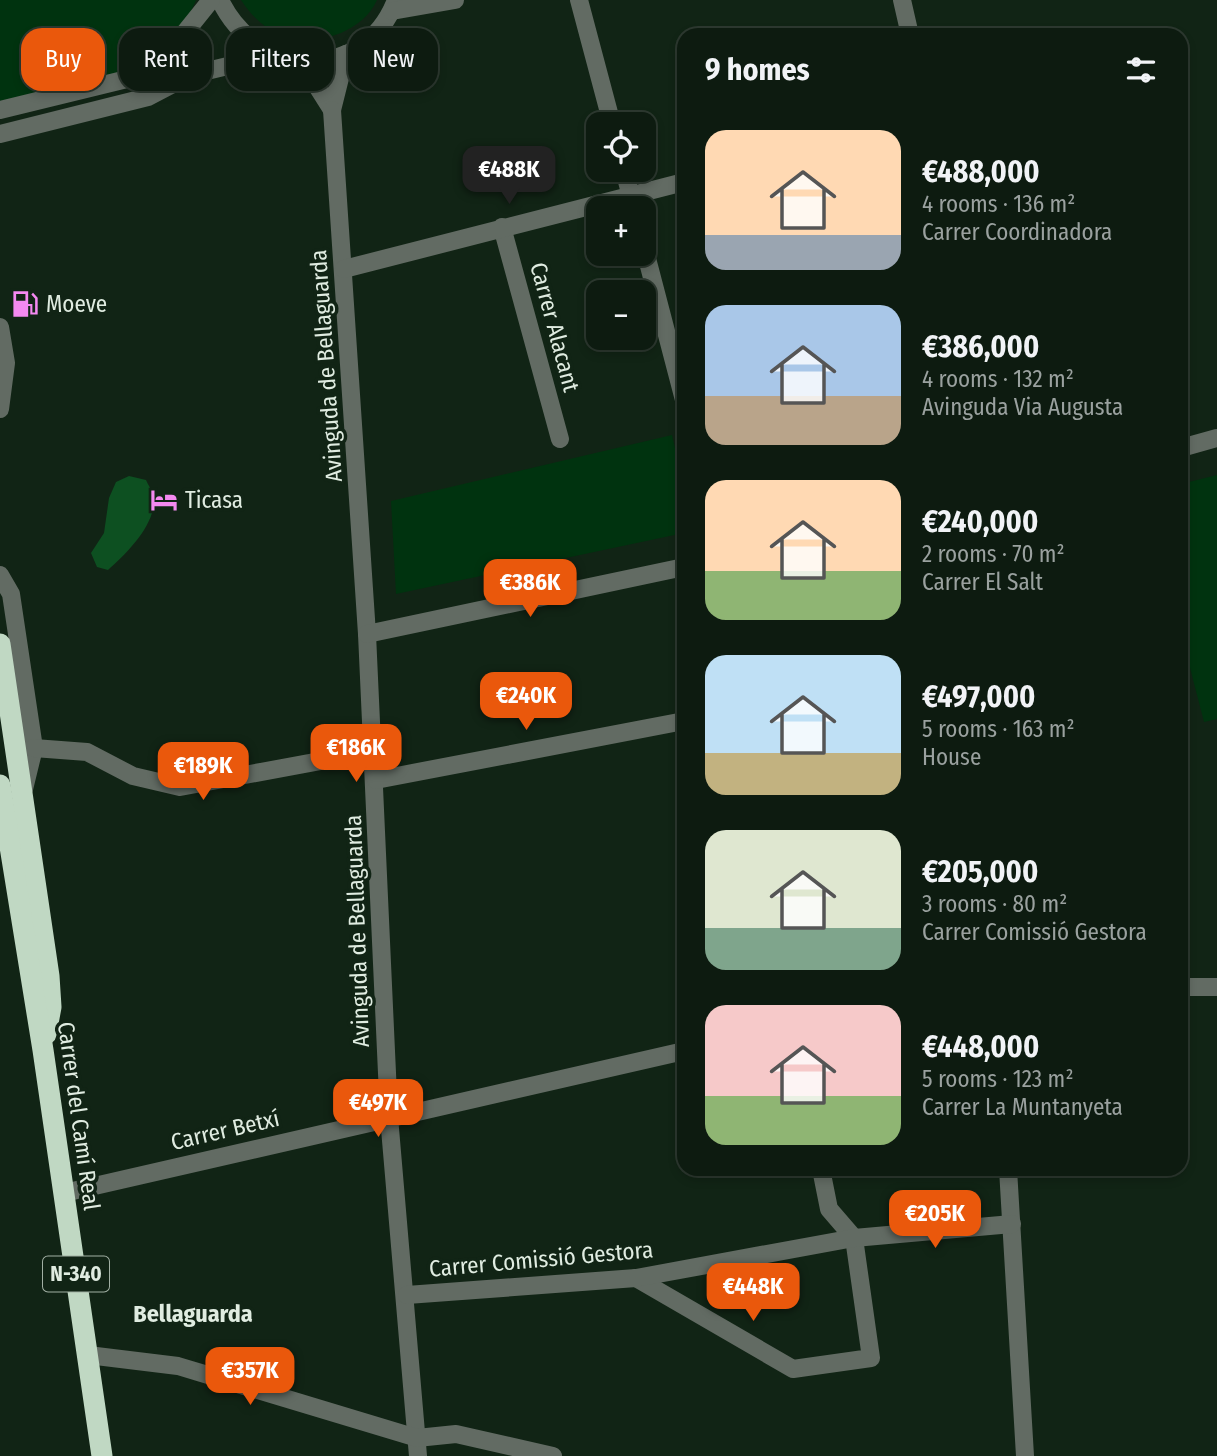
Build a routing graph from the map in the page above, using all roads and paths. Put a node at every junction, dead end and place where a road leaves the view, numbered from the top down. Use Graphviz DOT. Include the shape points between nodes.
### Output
graph roads {
  1 [pos="211,0"];
  2 [pos="220,0"];
  3 [pos="456,0"];
  4 [pos="579,0"];
  5 [pos="902,0"];
  6 [pos="394,6"];
  7 [pos="237,28"];
  8 [pos="908,28"];
  9 [pos="346,54"];
  10 [pos="334,57"];
  11 [pos="226,66"];
  12 [pos="320,91"];
  13 [pos="0,110"];
  14 [pos="332,110"];
  15 [pos="609,112"];
  16 [pos="0,134"];
  17 [pos="677,185"];
  18 [pos="648,196"];
  19 [pos="586,211"];
  20 [pos="502,227"];
  21 [pos="649,266"];
  22 [pos="344,270"];
  23 [pos="0,327"];
  24 [pos="677,373"];
  25 [pos="0,409"];
  26 [pos="1217,438"];
  27 [pos="560,439"];
  28 [pos="1188,445"];
  29 [pos="677,568"];
  30 [pos="0,575"];
  31 [pos="367,634"];
  32 [pos="0,644"];
  33 [pos="677,722"];
  34 [pos="34,748"];
  35 [pos="374,751"];
  36 [pos="376,780"];
  37 [pos="0,785"];
  38 [pos="23,793"];
  39 [pos="1188,987"];
  40 [pos="1217,987"];
  41 [pos="43,1050"];
  42 [pos="677,1053"];
  43 [pos="389,1116"];
  44 [pos="822,1176"];
  45 [pos="1009,1176"];
  46 [pos="64,1193"];
  47 [pos="1012,1224"];
  48 [pos="855,1238"];
  49 [pos="636,1278"];
  50 [pos="407,1295"];
  51 [pos="88,1355"];
  52 [pos="417,1438"];
  53 [pos="102,1456"];
  54 [pos="418,1456"];
  55 [pos="553,1456"];
  56 [pos="1024,1456"];
  1 -- 13 [label="street" via="170,51 127,79"];
  2 -- 7 [label="street"];
  3 -- 6 [label="street"];
  4 -- 15 [label="street"];
  5 -- 8 [label="street"];
  6 -- 9 [label="street" via="373,36"];
  9 -- 10 [label="street"];
  9 -- 14 [label="street, Avinguda de Bellaguarda"];
  11 -- 16 [label="street" via="190,75 148,97"];
  12 -- 14 [label="street, Avinguda de Bellaguarda"];
  14 -- 22 [label="street, Avinguda de Bellaguarda"];
  17 -- 18 [label="street"];
  19 -- 20 [label="street"];
  20 -- 22 [label="street"];
  20 -- 27 [label="street, Carrer Alacant"];
  21 -- 24 [label="street"];
  22 -- 31 [label="street, Avinguda de Bellaguarda"];
  23 -- 25 [label="street" via="6,363"];
  26 -- 28 [label="street"];
  29 -- 31 [label="street"];
  30 -- 34 [label="street" via="11,594"];
  31 -- 35 [label="street, Avinguda de Bellaguarda"];
  32 -- 38 [label="highway"];
  33 -- 36 [label="street"];
  34 -- 35 [label="street" via="87,752 133,776 180,787"];
  34 -- 38 [label="street"];
  35 -- 36 [label="street, Avinguda de Bellaguarda"];
  36 -- 43 [label="street, Avinguda de Bellaguarda"];
  37 -- 41 [label="highway, Carrer del Camí Real / N-340"];
  38 -- 41 [label="highway" via="49,976 51,1007"];
  39 -- 40 [label="street"];
  41 -- 46 [label="highway, Carrer del Camí Real / N-340"];
  42 -- 43 [label="street, Carrer Betxí"];
  43 -- 46 [label="street, Carrer Betxí"];
  43 -- 50 [label="street, Avinguda de Bellaguarda"];
  44 -- 48 [label="street" via="829,1209"];
  45 -- 47 [label="street"];
  46 -- 51 [label="highway, Carrer del Camí Real / N-340"];
  47 -- 48 [label="street, Carrer Comissió Gestora"];
  47 -- 56 [label="street"];
  48 -- 49 [label="street, Carrer Comissió Gestora"];
  48 -- 49 [label="street" via="871,1358 793,1369"];
  49 -- 50 [label="street, Carrer Comissió Gestora"];
  50 -- 52 [label="street, Avinguda de Bellaguarda"];
  51 -- 52 [label="street" via="178,1366"];
  51 -- 53 [label="highway, Carrer del Camí Real / N-340"];
  52 -- 54 [label="street, Avinguda de Bellaguarda"];
  52 -- 55 [label="street" via="456,1434"];
}
